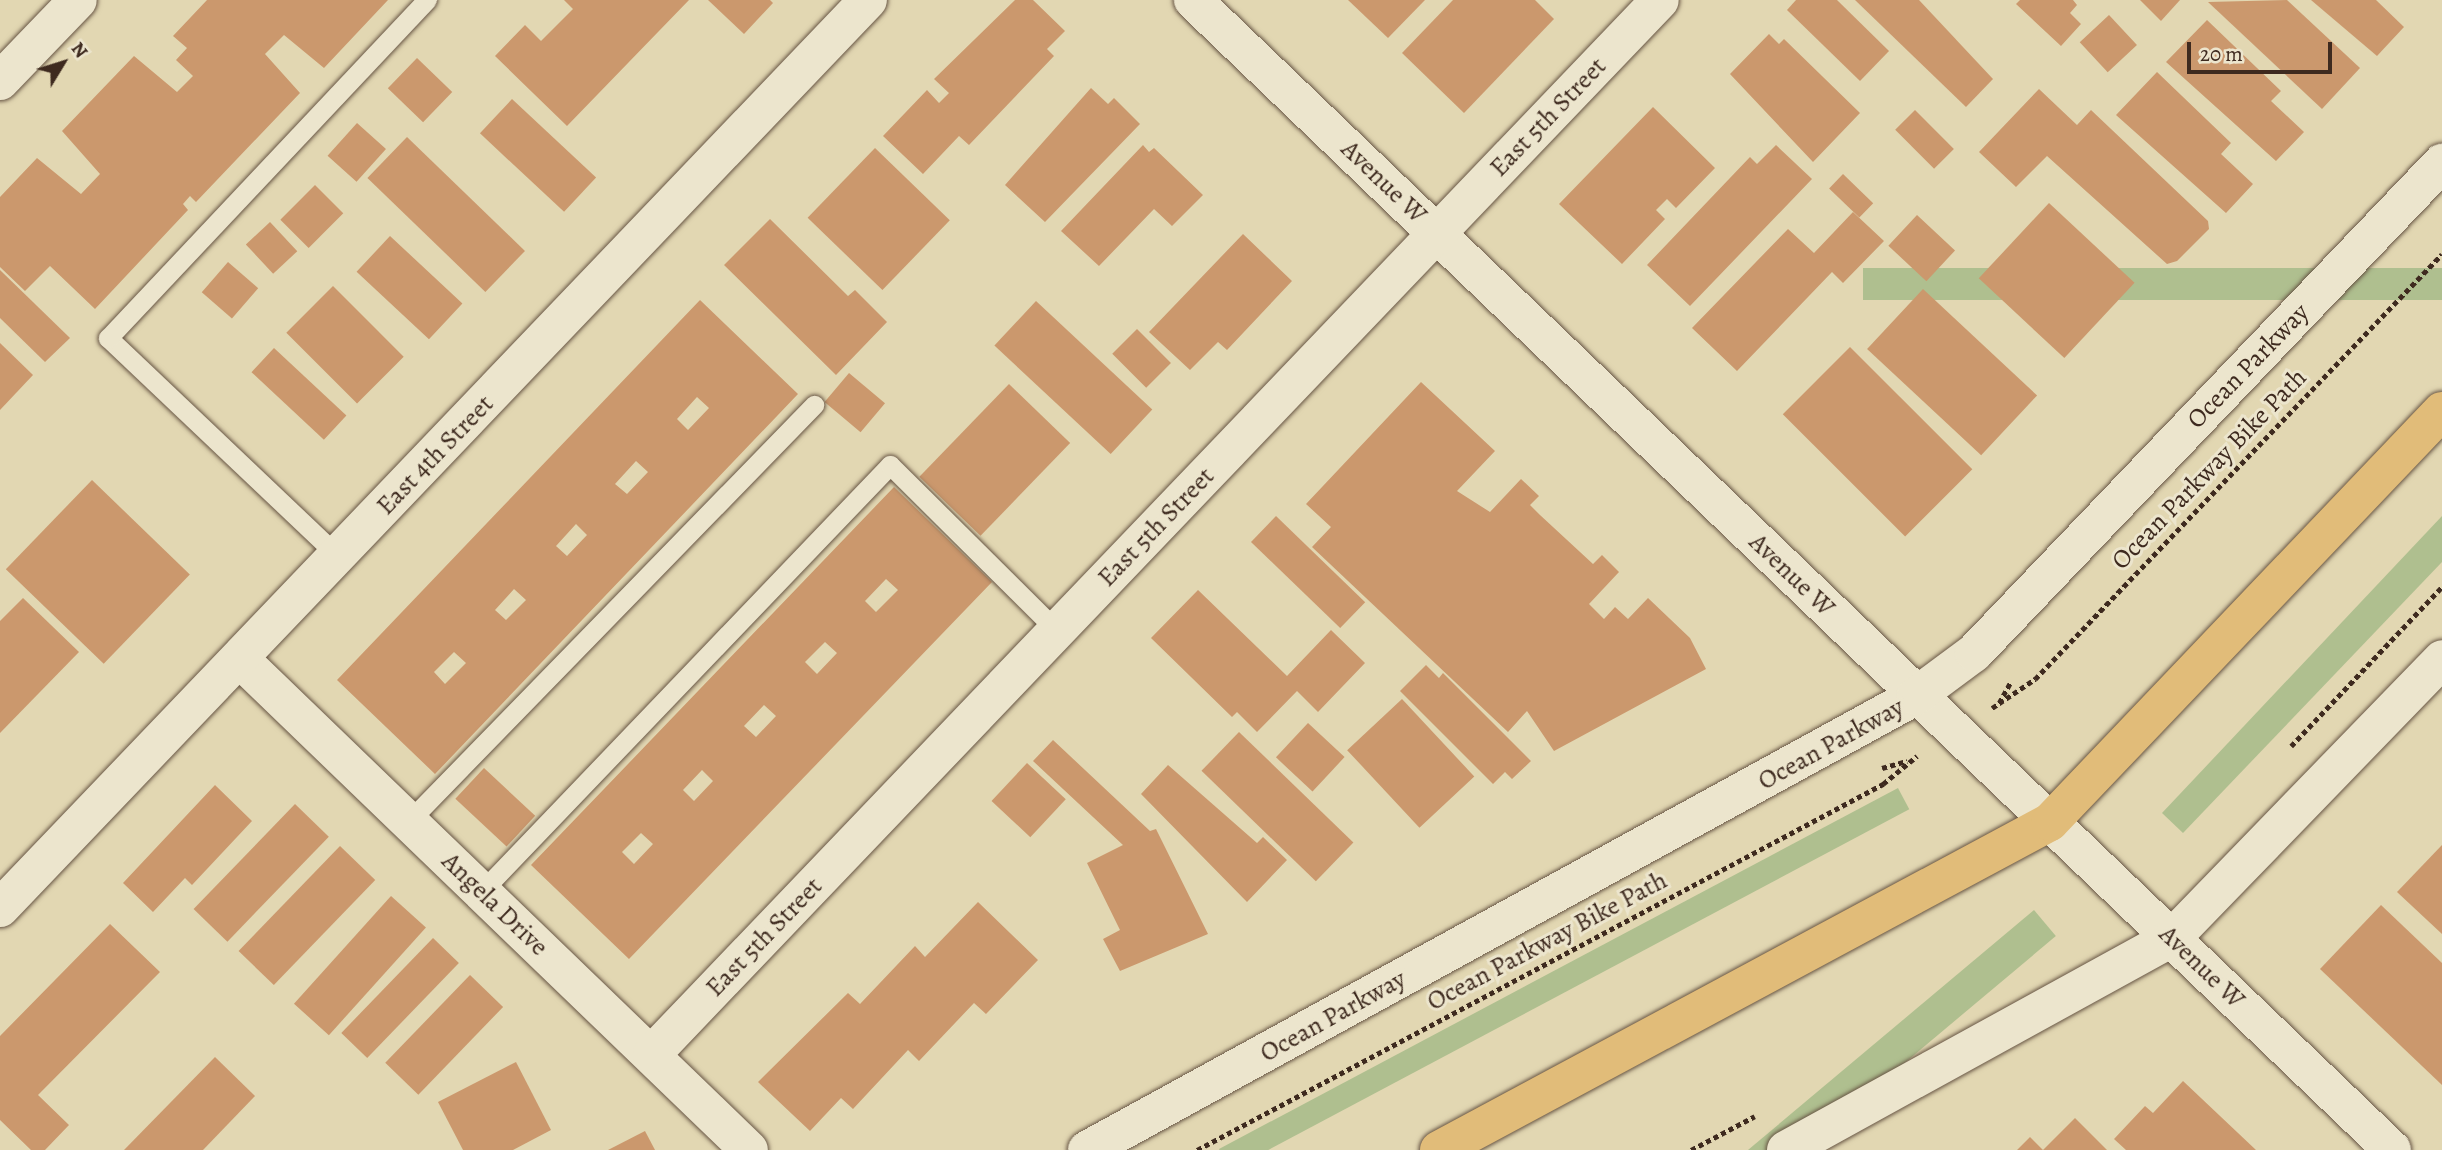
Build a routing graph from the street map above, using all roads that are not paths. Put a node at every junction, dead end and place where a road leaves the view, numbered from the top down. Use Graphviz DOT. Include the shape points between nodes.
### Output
graph roads {
  1 [pos="78,0"];
  2 [pos="427,0"];
  3 [pos="868,0"];
  4 [pos="1193,0"];
  5 [pos="1660,0"];
  6 [pos="0,81"];
  7 [pos="2442,163"];
  8 [pos="1436,232"];
  9 [pos="814,405"];
  10 [pos="2442,411"];
  11 [pos="338,556"];
  12 [pos="1057,631"];
  13 [pos="240,659"];
  14 [pos="2442,659"];
  15 [pos="1916,696"];
  16 [pos="410,821"];
  17 [pos="2050,822"];
  18 [pos="482,891"];
  19 [pos="0,908"];
  20 [pos="2172,938"];
  21 [pos="652,1054"];
  22 [pos="749,1150"];
  23 [pos="1087,1150"];
  24 [pos="1439,1150"];
  25 [pos="1787,1150"];
  26 [pos="2392,1150"];
  1 -- 6 [label="street"];
  2 -- 11 [label="lane" via="108,338"];
  3 -- 11 [label="street, East 4th Street"];
  4 -- 8 [label="street, Avenue W"];
  5 -- 8 [label="street, East 5th Street"];
  7 -- 15 [label="street, Ocean Parkway" via="1974,653"];
  8 -- 12 [label="street, East 5th Street"];
  8 -- 15 [label="street, Avenue W"];
  9 -- 16 [label="lane"];
  10 -- 17 [label="main road"];
  11 -- 13 [label="street, East 4th Street"];
  12 -- 18 [label="lane" via="890,465"];
  12 -- 21 [label="street, East 5th Street"];
  13 -- 16 [label="street, Angela Drive"];
  13 -- 19 [label="street, East 4th Street"];
  14 -- 20 [label="street"];
  15 -- 17 [label="street, Avenue W"];
  15 -- 23 [label="street, Ocean Parkway"];
  16 -- 18 [label="street, Angela Drive"];
  17 -- 20 [label="street, Avenue W"];
  17 -- 24 [label="main road"];
  18 -- 21 [label="street, Angela Drive"];
  20 -- 25 [label="street"];
  20 -- 26 [label="street, Avenue W"];
  21 -- 22 [label="street, Angela Drive"];
}
